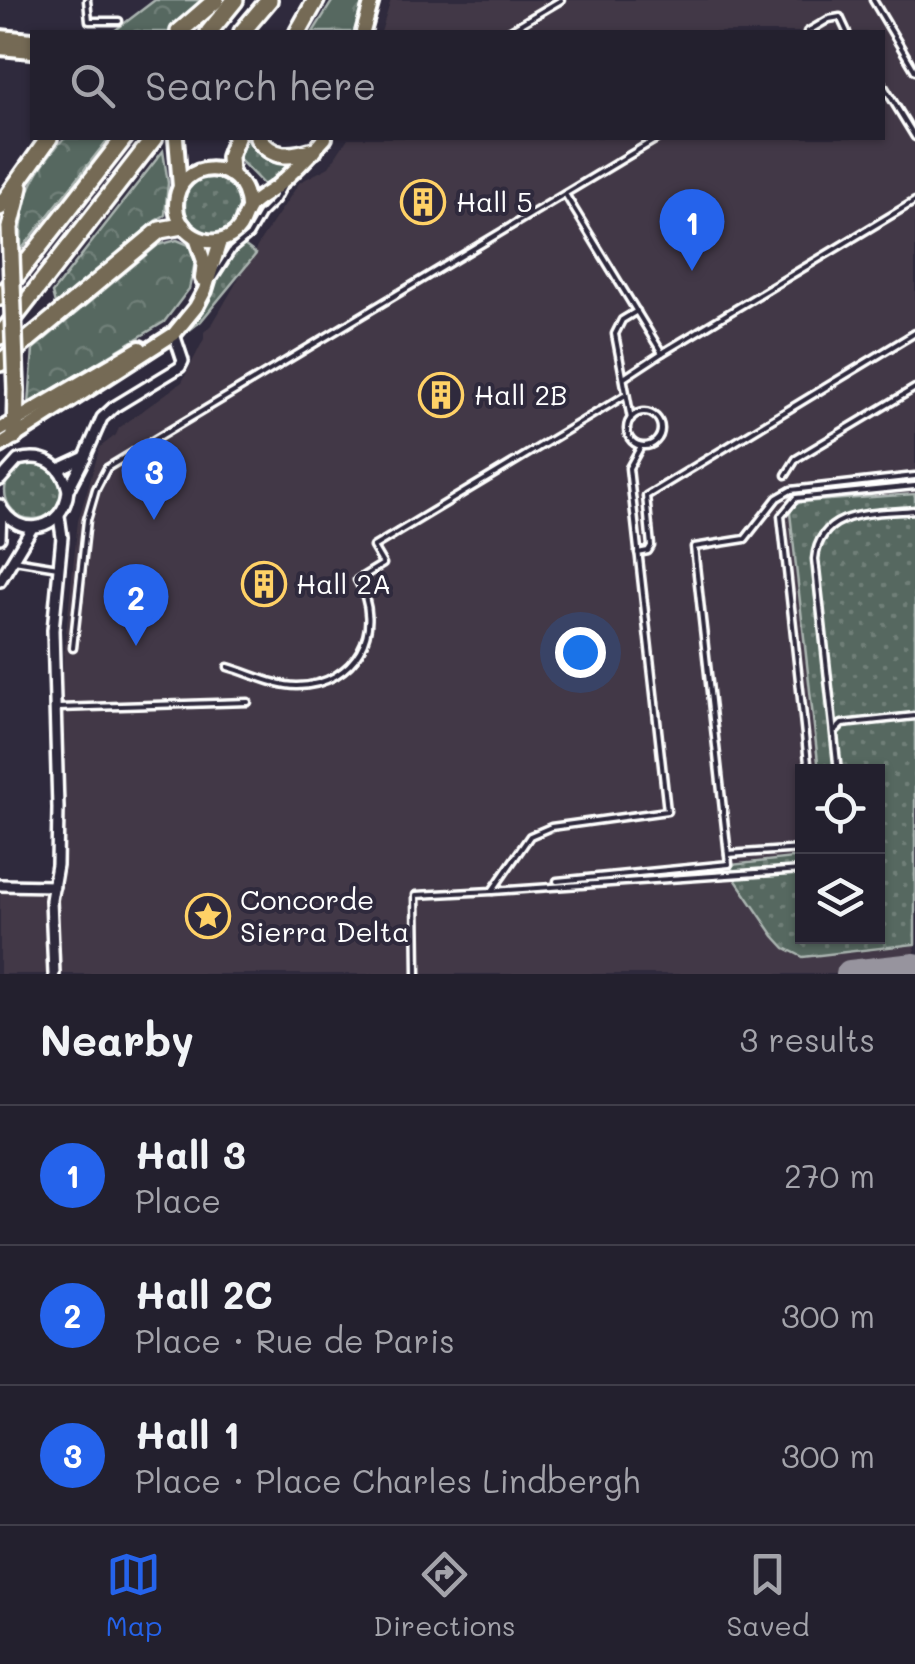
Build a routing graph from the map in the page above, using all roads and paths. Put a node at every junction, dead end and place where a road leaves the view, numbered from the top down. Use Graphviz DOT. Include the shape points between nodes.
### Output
graph roads {
  1 [pos="87,0"];
  2 [pos="216,0"];
  3 [pos="235,0"];
  4 [pos="268,0"];
  5 [pos="316,0"];
  6 [pos="372,0"];
  7 [pos="562,0"];
  8 [pos="872,0"];
  9 [pos="120,22"];
  10 [pos="181,30"];
  11 [pos="211,30"];
  12 [pos="244,30"];
  13 [pos="299,30"];
  14 [pos="364,30"];
  15 [pos="510,30"];
  16 [pos="811,30"];
  17 [pos="847,30"];
  18 [pos="0,37"];
  19 [pos="30,40"];
  20 [pos="0,48"];
  21 [pos="30,51"];
  22 [pos="915,71"];
  23 [pos="885,88"];
  24 [pos="915,138"];
  25 [pos="47,140"];
  26 [pos="122,140"];
  27 [pos="152,140"];
  28 [pos="176,140"];
  29 [pos="235,140"];
  30 [pos="260,140"];
  31 [pos="655,140"];
  32 [pos="320,144"];
  33 [pos="32,160"];
  34 [pos="204,170"];
  35 [pos="230,173"];
  36 [pos="290,174"];
  37 [pos="180,187"];
  38 [pos="274,188"];
  39 [pos="245,189"];
  40 [pos="565,194"];
  41 [pos="915,201"];
  42 [pos="0,206"];
  43 [pos="248,207"];
  44 [pos="182,226"];
  45 [pos="196,238"];
  46 [pos="220,240"];
  47 [pos="206,290"];
  48 [pos="0,297"];
  49 [pos="637,311"];
  50 [pos="915,333"];
  51 [pos="174,334"];
  52 [pos="0,336"];
  53 [pos="662,353"];
  54 [pos="0,363"];
  55 [pos="624,378"];
  56 [pos="915,388"];
  57 [pos="624,396"];
  58 [pos="631,419"];
  59 [pos="10,429"];
  60 [pos="0,446"];
  61 [pos="641,446"];
  62 [pos="85,457"];
  63 [pos="18,460"];
  64 [pos="60,469"];
  65 [pos="786,474"];
  66 [pos="915,476"];
  67 [pos="0,480"];
  68 [pos="915,486"];
  69 [pos="68,490"];
  70 [pos="1,507"];
  71 [pos="915,510"];
  72 [pos="59,516"];
  73 [pos="32,528"];
  74 [pos="0,538"];
  75 [pos="638,553"];
  76 [pos="13,559"];
  77 [pos="58,567"];
  78 [pos="0,581"];
  79 [pos="74,648"];
  80 [pos="228,667"];
  81 [pos="248,702"];
  82 [pos="53,709"];
  83 [pos="915,716"];
  84 [pos="834,734"];
  85 [pos="808,764"];
  86 [pos="837,764"];
  87 [pos="795,849"];
  88 [pos="728,854"];
  89 [pos="795,870"];
  90 [pos="558,881"];
  91 [pos="0,885"];
  92 [pos="54,886"];
  93 [pos="492,891"];
  94 [pos="54,974"];
  95 [pos="417,974"];
  1 -- 9 [label="lane" via="90,21"];
  2 -- 10 [label="highway"];
  3 -- 11 [label="highway"];
  4 -- 12 [label="highway"];
  5 -- 13 [label="highway"];
  6 -- 14 [label="main road"];
  7 -- 15 [label="lane"];
  8 -- 22 [label="lane"];
  16 -- 17 [label="lane" via="840,17"];
  18 -- 19 [label="main road"];
  20 -- 21 [label="main road"];
  23 -- 24 [label="lane"];
  25 -- 33 [label="highway"];
  26 -- 48 [label="highway"];
  27 -- 52 [label="highway"];
  28 -- 34 [label="main road"];
  28 -- 37 [label="main road"];
  29 -- 35 [label="highway"];
  30 -- 32 [label="highway" via="290,156"];
  31 -- 40 [label="lane"];
  32 -- 36 [label="main road"];
  33 -- 42 [label="highway"];
  33 -- 59 [label="highway, bridge" via="10,228 16,390"];
  34 -- 35 [label="main road"];
  34 -- 37 [label="main road"];
  35 -- 39 [label="main road"];
  36 -- 38 [label="main road"];
  36 -- 47 [label="lane"];
  37 -- 44 [label="main road"];
  38 -- 39 [label="main road"];
  38 -- 43 [label="main road"];
  39 -- 43 [label="main road"];
  40 -- 49 [label="lane"];
  40 -- 79 [label="lane" via="107,468 87,520"];
  41 -- 53 [label="lane"];
  43 -- 46 [label="main road" via="240,229"];
  44 -- 45 [label="main road"];
  44 -- 54 [label="highway" via="160,230"];
  45 -- 46 [label="main road"];
  45 -- 59 [label="main road" via="202,278 173,324"];
  46 -- 47 [label="main road"];
  47 -- 51 [label="main road"];
  49 -- 53 [label="lane"];
  49 -- 55 [label="lane" via="614,334"];
  50 -- 75 [label="lane" via="646,496 652,546"];
  51 -- 59 [label="main road"];
  51 -- 62 [label="street" via="180,366 102,418"];
  53 -- 55 [label="lane"];
  55 -- 57 [label="lane"];
  56 -- 65 [label="lane" via="796,459"];
  57 -- 58 [label="lane"];
  57 -- 80 [label="lane" via="373,547 383,564 357,580 368,598 368,635 336,674 292,686"];
  58 -- 61 [label="lane" via="629,437"];
  58 -- 61 [label="lane" via="647,412 660,424 658,438"];
  59 -- 60 [label="main road"];
  59 -- 63 [label="street"];
  61 -- 75 [label="lane" via="630,468"];
  62 -- 64 [label="street"];
  62 -- 69 [label="street"];
  63 -- 64 [label="street" via="41,458"];
  63 -- 67 [label="street"];
  64 -- 69 [label="street"];
  66 -- 88 [label="lane" via="790,490 745,539 694,547"];
  68 -- 85 [label="lane" via="796,498 781,516"];
  69 -- 72 [label="street"];
  70 -- 73 [label="street" via="14,523"];
  70 -- 74 [label="street"];
  71 -- 84 [label="lane" via="844,518 816,545"];
  72 -- 73 [label="street"];
  72 -- 77 [label="street"];
  73 -- 76 [label="street"];
  75 -- 93 [label="lane" via="667,811 551,827 530,836"];
  76 -- 77 [label="lane"];
  76 -- 78 [label="street"];
  77 -- 82 [label="street"];
  81 -- 82 [label="lane"];
  82 -- 92 [label="street"];
  83 -- 84 [label="lane" via="842,724"];
  84 -- 86 [label="lane"];
  87 -- 88 [label="lane"];
  88 -- 90 [label="lane" via="729,864"];
  89 -- 93 [label="lane"];
  91 -- 92 [label="street"];
  92 -- 94 [label="street"];
  93 -- 95 [label="lane" via="416,895"];
}
